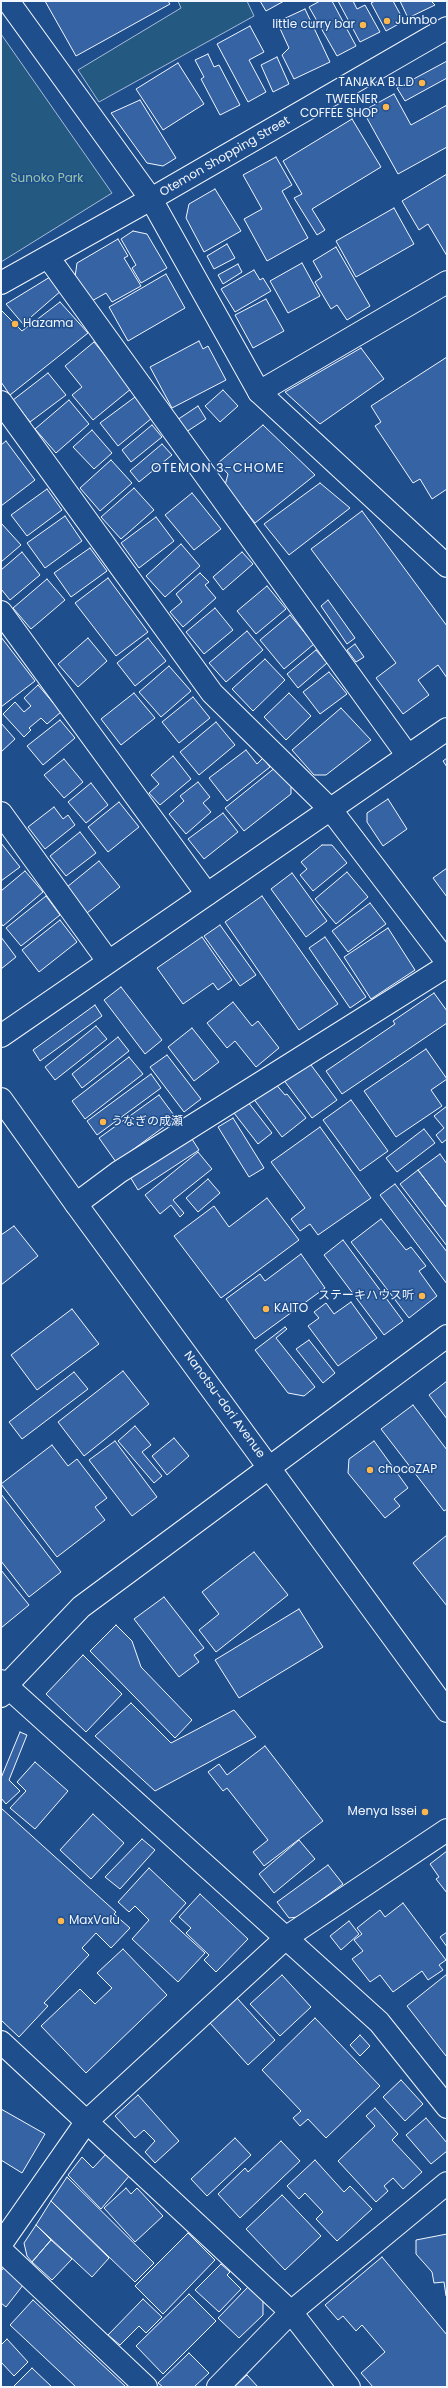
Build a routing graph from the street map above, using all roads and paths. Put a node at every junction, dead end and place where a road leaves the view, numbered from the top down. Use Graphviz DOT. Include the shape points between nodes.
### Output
graph roads {
  1 [pos="8,1"];
  2 [pos="447,28"];
  3 [pos="151,199"];
  4 [pos="48,257"];
  5 [pos="447,282"];
  6 [pos="1,283"];
  7 [pos="259,392"];
  8 [pos="1,402"];
  9 [pos="447,566"];
  10 [pos="1,612"];
  11 [pos="447,728"];
  12 [pos="408,756"];
  13 [pos="331,810"];
  14 [pos="1,813"];
  15 [pos="207,894"];
  16 [pos="108,961"];
  17 [pos="447,962"];
  18 [pos="447,966"];
  19 [pos="1,1036"];
  20 [pos="1,1099"];
  21 [pos="76,1204"];
  22 [pos="447,1336"];
  23 [pos="269,1467"];
  24 [pos="2,1688"];
  25 [pos="447,1711"];
  26 [pos="447,1830"];
  27 [pos="287,1937"];
  28 [pos="1,2042"];
  29 [pos="447,2107"];
  30 [pos="87,2121"];
  31 [pos="447,2183"];
  32 [pos="1,2244"];
  33 [pos="1,2250"];
  34 [pos="291,2312"];
  35 [pos="146,2387"];
  36 [pos="218,2387"];
  37 [pos="349,2387"];
  1 -- 3 [label="street"];
  2 -- 3 [label="street, Otemon Shopping Street"];
  3 -- 4 [label="street, Otemon Shopping Street"];
  3 -- 7 [label="street"];
  4 -- 6 [label="street, Otemon Shopping Street"];
  4 -- 12 [label="street"];
  5 -- 7 [label="street"];
  7 -- 9 [label="street"];
  8 -- 13 [label="street" via="212,693"];
  10 -- 15 [label="street"];
  11 -- 12 [label="street"];
  12 -- 13 [label="street"];
  13 -- 15 [label="street"];
  13 -- 17 [label="street"];
  14 -- 16 [label="street"];
  15 -- 16 [label="street"];
  16 -- 19 [label="street"];
  18 -- 21 [label="street" via="120,1172"];
  20 -- 21 [label="street, Nanotsu-dori Avenue"];
  21 -- 23 [label="street, Nanotsu-dori Avenue"];
  22 -- 23 [label="street"];
  23 -- 24 [label="street" via="81,1607"];
  23 -- 25 [label="street, Nanotsu-dori Avenue"];
  24 -- 27 [label="street"];
  26 -- 27 [label="street"];
  27 -- 29 [label="street" via="379,2022"];
  27 -- 30 [label="street"];
  28 -- 30 [label="street"];
  30 -- 32 [label="street"];
  30 -- 34 [label="street"];
  31 -- 34 [label="street"];
  33 -- 35 [label="street"];
  34 -- 36 [label="street"];
  34 -- 37 [label="street"];
}
